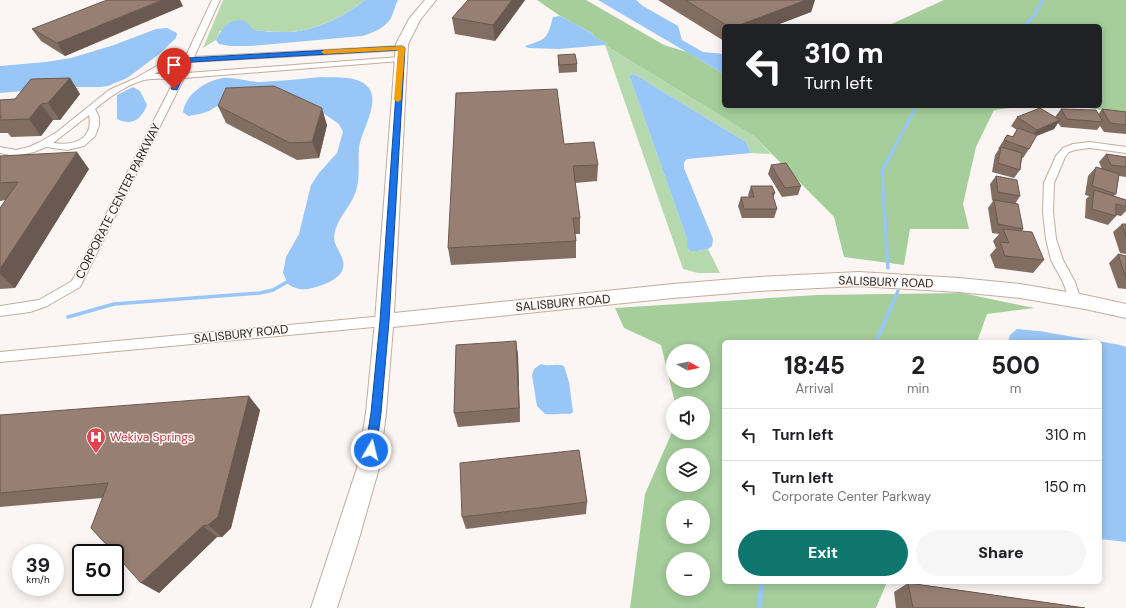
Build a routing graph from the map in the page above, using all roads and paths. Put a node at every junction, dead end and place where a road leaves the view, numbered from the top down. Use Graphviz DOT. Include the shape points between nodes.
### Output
graph roads {
  1 [pos="216,0"];
  2 [pos="431,0"];
  3 [pos="401,53"];
  4 [pos="188,60"];
  5 [pos="181,76"];
  6 [pos="139,80"];
  7 [pos="90,109"];
  8 [pos="56,136"];
  9 [pos="31,142"];
  10 [pos="44,143"];
  11 [pos="0,146"];
  12 [pos="0,150"];
  13 [pos="1126,150"];
  14 [pos="26,151"];
  15 [pos="1075,301"];
  16 [pos="0,311"];
  17 [pos="1126,312"];
  18 [pos="384,321"];
  19 [pos="0,357"];
  20 [pos="324,608"];
  1 -- 4 [label="street, CORPORATE CENTER PARKWAY"];
  2 -- 3 [label="main road" via="415,19"];
  3 -- 4 [label="street"];
  3 -- 5 [label="street"];
  3 -- 18 [label="main road"];
  4 -- 5 [label="street, CORPORATE CENTER PARKWAY"];
  4 -- 6 [label="street" via="172,62"];
  5 -- 6 [label="street" via="154,76"];
  5 -- 16 [label="street, CORPORATE CENTER PARKWAY" via="76,284 36,305"];
  6 -- 7 [label="street" via="112,92"];
  7 -- 8 [label="street"];
  7 -- 10 [label="street" via="95,116 94,125 92,135 84,143 69,147 56,147"];
  8 -- 9 [label="street"];
  8 -- 10 [label="street"];
  9 -- 11 [label="street"];
  9 -- 14 [label="street"];
  10 -- 14 [label="street"];
  12 -- 14 [label="street"];
  13 -- 15 [label="street" via="1090,145 1073,147 1066,150 1049,183 1048,212 1051,239"];
  15 -- 17 [label="main road, SALISBURY ROAD"];
  15 -- 18 [label="main road, SALISBURY ROAD" via="959,284 859,279 673,291"];
  18 -- 19 [label="street, SALISBURY ROAD"];
  18 -- 20 [label="main road" via="376,413 368,468"];
}
